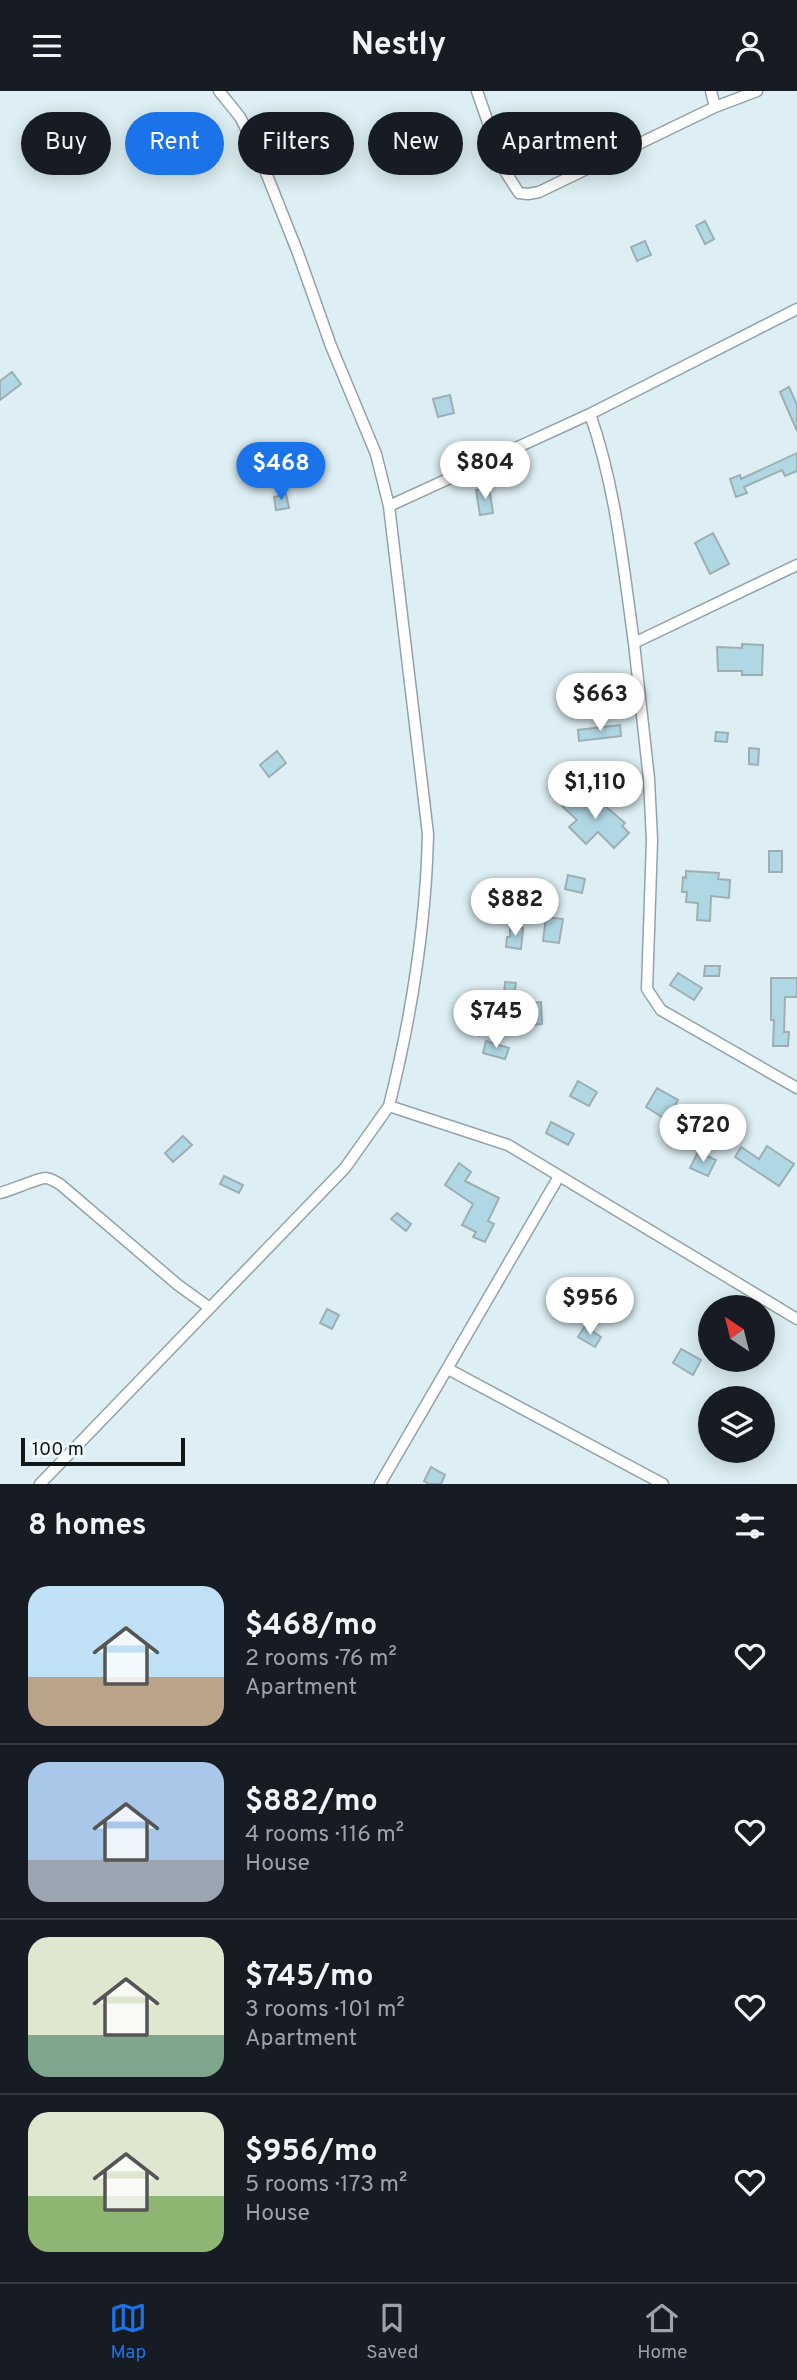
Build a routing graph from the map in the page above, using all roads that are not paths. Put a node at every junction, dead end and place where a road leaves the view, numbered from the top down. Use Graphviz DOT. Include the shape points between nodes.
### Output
graph roads {
  1 [pos="219,91"];
  2 [pos="477,91"];
  3 [pos="711,91"];
  4 [pos="757,91"];
  5 [pos="715,107"];
  6 [pos="797,309"];
  7 [pos="590,414"];
  8 [pos="389,506"];
  9 [pos="797,565"];
  10 [pos="634,643"];
  11 [pos="797,1088"];
  12 [pos="389,1106"];
  13 [pos="558,1178"];
  14 [pos="0,1193"];
  15 [pos="210,1308"];
  16 [pos="797,1319"];
  17 [pos="448,1369"];
  18 [pos="40,1484"];
  19 [pos="380,1484"];
  20 [pos="663,1484"];
  1 -- 8 [label="street" via="240,117 257,151 376,454"];
  2 -- 5 [label="street" via="505,171 519,193 528,194"];
  3 -- 5 [label="street"];
  4 -- 5 [label="street"];
  6 -- 7 [label="street"];
  7 -- 8 [label="street"];
  7 -- 10 [label="street" via="611,484"];
  8 -- 12 [label="street" via="428,834 422,917"];
  9 -- 10 [label="street"];
  10 -- 11 [label="street" via="652,839 647,989 660,1010"];
  12 -- 13 [label="street" via="508,1145"];
  12 -- 15 [label="street" via="345,1168"];
  13 -- 16 [label="street"];
  13 -- 17 [label="street"];
  14 -- 15 [label="street" via="40,1178 61,1185"];
  15 -- 18 [label="street"];
  17 -- 19 [label="street"];
  17 -- 20 [label="street"];
}
